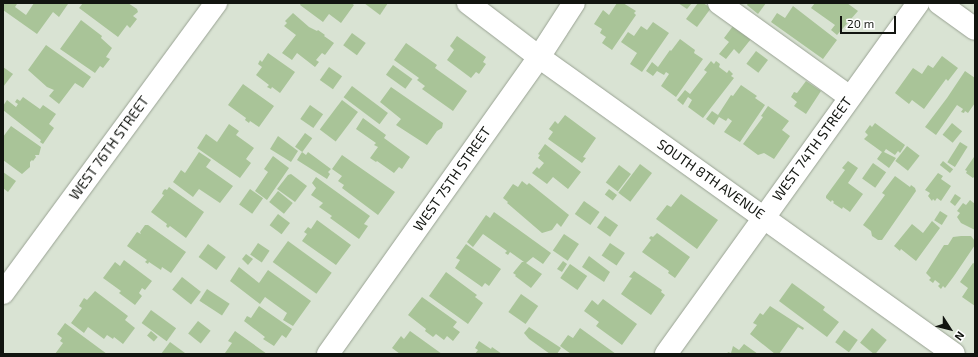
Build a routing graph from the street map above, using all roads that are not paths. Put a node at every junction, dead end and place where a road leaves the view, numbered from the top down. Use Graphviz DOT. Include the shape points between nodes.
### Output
graph roads {
  1 [pos="216,3"];
  2 [pos="468,3"];
  3 [pos="574,3"];
  4 [pos="718,3"];
  5 [pos="918,3"];
  6 [pos="939,3"];
  7 [pos="975,29"];
  8 [pos="539,57"];
  9 [pos="850,97"];
  10 [pos="764,216"];
  11 [pos="3,293"];
  12 [pos="328,354"];
  13 [pos="666,354"];
  14 [pos="954,354"];
  1 -- 11 [label="street, WEST 76TH STREET"];
  2 -- 8 [label="street, SOUTH 8TH AVENUE"];
  3 -- 8 [label="street, WEST 75TH STREET"];
  4 -- 9 [label="street"];
  5 -- 9 [label="street, WEST 74TH STREET"];
  6 -- 7 [label="street"];
  8 -- 10 [label="street, SOUTH 8TH AVENUE"];
  8 -- 12 [label="street, WEST 75TH STREET"];
  9 -- 10 [label="street, WEST 74TH STREET"];
  10 -- 13 [label="street, WEST 74TH STREET"];
  10 -- 14 [label="street, SOUTH 8TH AVENUE"];
}
